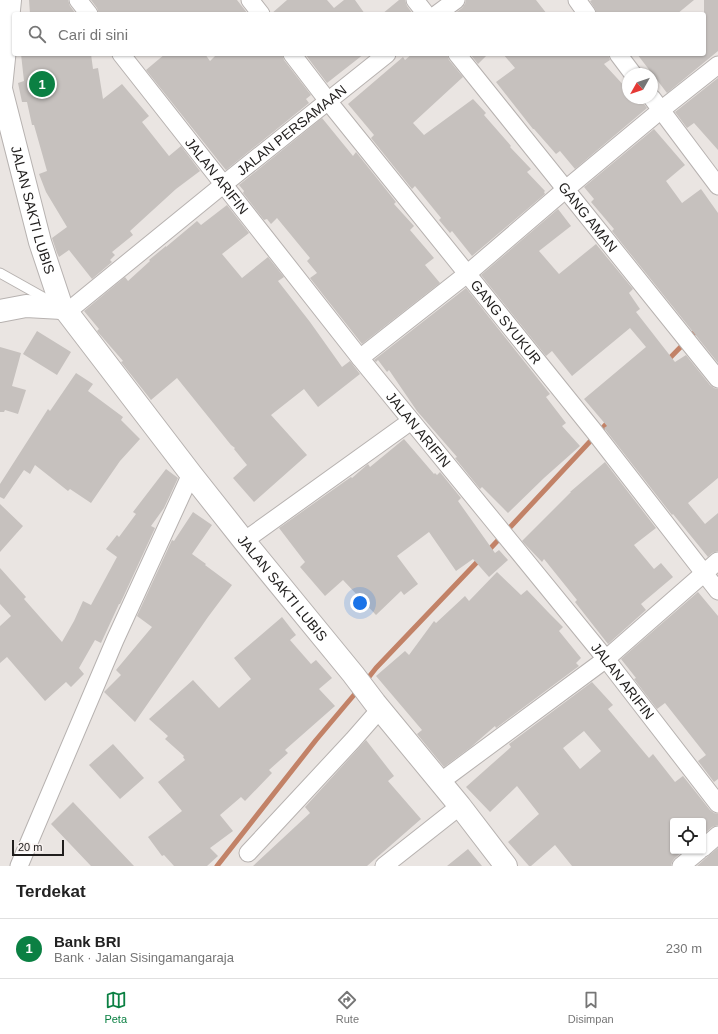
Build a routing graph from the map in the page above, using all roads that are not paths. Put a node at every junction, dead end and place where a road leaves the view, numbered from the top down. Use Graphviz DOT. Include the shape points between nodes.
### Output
graph roads {
  1 [pos="10,0"];
  2 [pos="78,0"];
  3 [pos="250,0"];
  4 [pos="415,0"];
  5 [pos="456,0"];
  6 [pos="577,0"];
  7 [pos="87,12"];
  8 [pos="259,12"];
  9 [pos="424,12"];
  10 [pos="440,12"];
  11 [pos="586,12"];
  12 [pos="123,56"];
  13 [pos="294,56"];
  14 [pos="384,56"];
  15 [pos="460,56"];
  16 [pos="620,56"];
  17 [pos="718,64"];
  18 [pos="628,68"];
  19 [pos="0,93"];
  20 [pos="328,101"];
  21 [pos="658,103"];
  22 [pos="656,104"];
  23 [pos="224,184"];
  24 [pos="718,186"];
  25 [pos="566,189"];
  26 [pos="0,273"];
  27 [pos="467,274"];
  28 [pos="64,310"];
  29 [pos="0,311"];
  30 [pos="360,358"];
  31 [pos="718,379"];
  32 [pos="412,421"];
  33 [pos="191,474"];
  34 [pos="244,541"];
  35 [pos="718,561"];
  36 [pos="704,573"];
  37 [pos="718,591"];
  38 [pos="606,659"];
  39 [pos="378,706"];
  40 [pos="440,782"];
  41 [pos="718,804"];
  42 [pos="460,806"];
  43 [pos="718,835"];
  44 [pos="706,845"];
  45 [pos="248,853"];
  46 [pos="696,854"];
  47 [pos="19,866"];
  48 [pos="384,866"];
  49 [pos="506,866"];
  50 [pos="682,866"];
  1 -- 19 [label="street"];
  2 -- 7 [label="street"];
  3 -- 8 [label="street"];
  4 -- 9 [label="street"];
  5 -- 10 [label="street"];
  6 -- 11 [label="street"];
  12 -- 23 [label="street, JALAN ARIFIN"];
  13 -- 20 [label="street, GANG SYUKUR"];
  14 -- 20 [label="street, JALAN PERSAMAAN"];
  15 -- 25 [label="street, GANG AMAN"];
  16 -- 18 [label="street"];
  17 -- 21 [label="street"];
  19 -- 28 [label="street, JALAN SAKTI LUBIS" via="40,242"];
  20 -- 23 [label="street, JALAN PERSAMAAN"];
  20 -- 27 [label="street, GANG SYUKUR"];
  22 -- 24 [label="street"];
  22 -- 25 [label="street"];
  23 -- 28 [label="street, JALAN PERSAMAAN"];
  23 -- 30 [label="street, JALAN ARIFIN"];
  25 -- 27 [label="street"];
  25 -- 31 [label="street, GANG AMAN"];
  26 -- 28 [label="lane"];
  27 -- 30 [label="street"];
  27 -- 36 [label="street, GANG SYUKUR"];
  28 -- 29 [label="street" via="26,306"];
  28 -- 33 [label="street, JALAN SAKTI LUBIS"];
  30 -- 32 [label="street, JALAN ARIFIN"];
  32 -- 34 [label="street"];
  32 -- 38 [label="street, JALAN ARIFIN"];
  33 -- 34 [label="street, JALAN SAKTI LUBIS"];
  33 -- 47 [label="street" via="115,640"];
  34 -- 39 [label="street, JALAN SAKTI LUBIS"];
  35 -- 36 [label="street"];
  36 -- 37 [label="street, GANG SYUKUR"];
  36 -- 38 [label="street"];
  38 -- 40 [label="street"];
  38 -- 41 [label="street, JALAN ARIFIN"];
  39 -- 40 [label="street, JALAN SAKTI LUBIS"];
  39 -- 45 [label="street" via="353,740"];
  40 -- 42 [label="street, JALAN SAKTI LUBIS"];
  42 -- 48 [label="street"];
  42 -- 49 [label="street, JALAN SAKTI LUBIS"];
  43 -- 44 [label="street"];
  46 -- 50 [label="street"];
}
